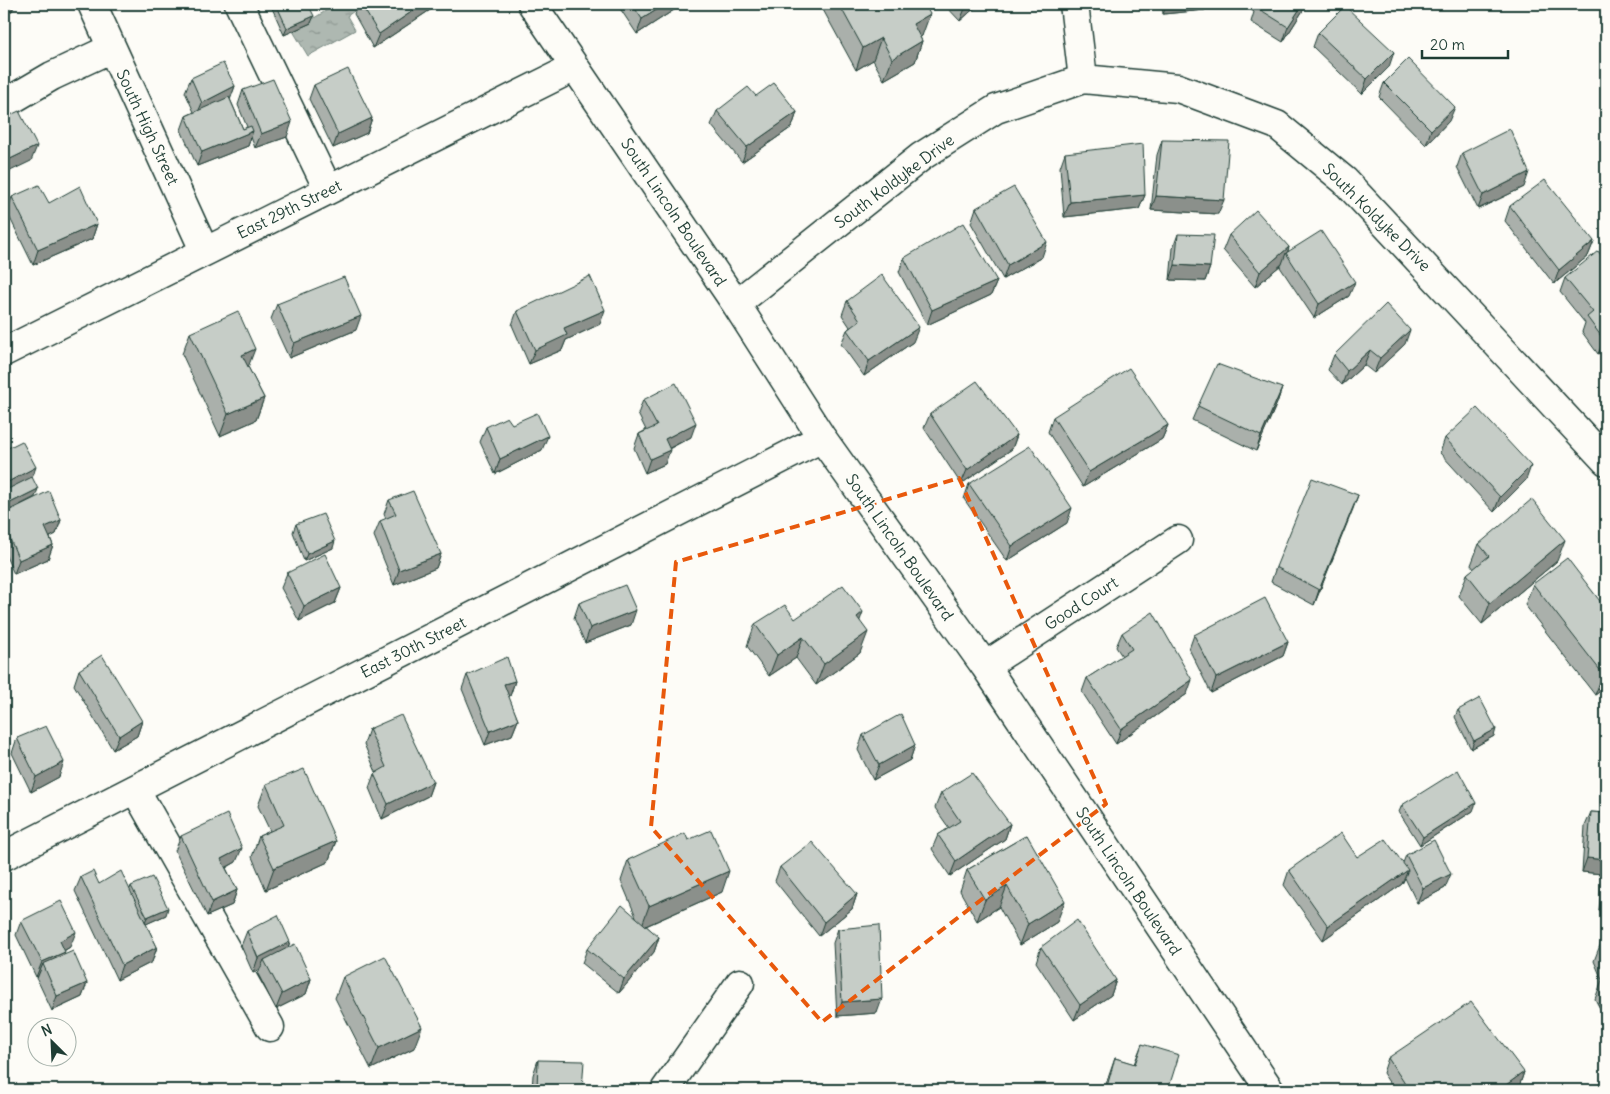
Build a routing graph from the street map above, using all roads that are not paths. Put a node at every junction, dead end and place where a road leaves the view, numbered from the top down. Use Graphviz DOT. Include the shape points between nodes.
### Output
graph roads {
  1 [pos="92,4"];
  2 [pos="239,4"];
  3 [pos="532,4"];
  4 [pos="1074,4"];
  5 [pos="112,48"];
  6 [pos="575,67"];
  7 [pos="1083,79"];
  8 [pos="4,104"];
  9 [pos="328,189"];
  10 [pos="204,250"];
  11 [pos="736,304"];
  12 [pos="4,352"];
  13 [pos="822,438"];
  14 [pos="1606,461"];
  15 [pos="1178,540"];
  16 [pos="985,666"];
  17 [pos="135,789"];
  18 [pos="4,856"];
  19 [pos="740,983"];
  20 [pos="270,1027"];
  21 [pos="665,1090"];
  22 [pos="1270,1090"];
  1 -- 5 [label="street, South High Street"];
  2 -- 9 [label="street"];
  3 -- 6 [label="street, South Lincoln Boulevard"];
  4 -- 7 [label="street"];
  5 -- 8 [label="street" via="52,76"];
  5 -- 10 [label="street, South High Street"];
  6 -- 9 [label="street, East 29th Street"];
  6 -- 11 [label="street, South Lincoln Boulevard"];
  7 -- 11 [label="street, South Koldyke Drive" via="996,109 922,156"];
  7 -- 14 [label="street, South Koldyke Drive" via="1178,88 1277,125 1345,181"];
  9 -- 10 [label="street, East 29th Street"];
  10 -- 12 [label="street, East 29th Street"];
  11 -- 13 [label="street, South Lincoln Boulevard"];
  13 -- 16 [label="street, South Lincoln Boulevard"];
  13 -- 17 [label="street, East 30th Street"];
  15 -- 16 [label="street, Good Court"];
  16 -- 22 [label="street, South Lincoln Boulevard"];
  17 -- 18 [label="street, East 30th Street"];
  17 -- 20 [label="street"];
  19 -- 21 [label="street"];
}
